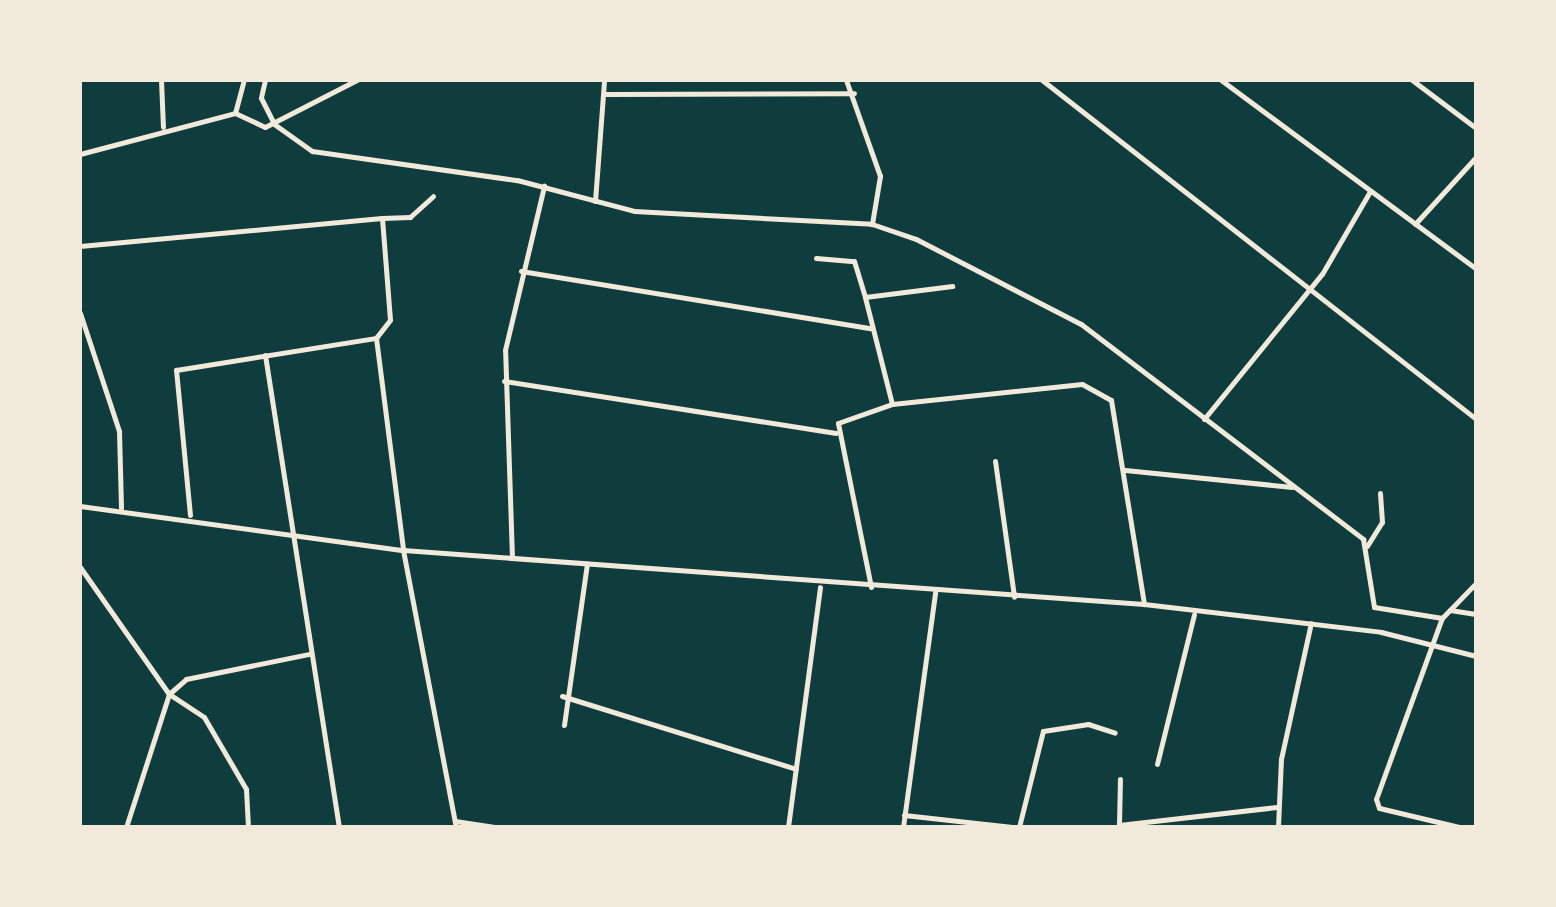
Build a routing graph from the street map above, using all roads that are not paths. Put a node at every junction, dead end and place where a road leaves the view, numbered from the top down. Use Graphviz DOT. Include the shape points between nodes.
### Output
graph roads {
  1 [pos="161,80"];
  2 [pos="244,80"];
  3 [pos="265,80"];
  4 [pos="357,80"];
  5 [pos="604,80"];
  6 [pos="846,80"];
  7 [pos="1042,80"];
  8 [pos="1220,80"];
  9 [pos="1412,80"];
  10 [pos="606,94"];
  11 [pos="854,94"];
  12 [pos="235,113"];
  13 [pos="274,124"];
  14 [pos="163,127"];
  15 [pos="1476,128"];
  16 [pos="80,154"];
  17 [pos="1476,157"];
  18 [pos="544,186"];
  19 [pos="1369,193"];
  20 [pos="432,196"];
  21 [pos="596,201"];
  22 [pos="382,218"];
  23 [pos="872,224"];
  24 [pos="1415,224"];
  25 [pos="80,246"];
  26 [pos="816,258"];
  27 [pos="1476,270"];
  28 [pos="521,271"];
  29 [pos="952,286"];
  30 [pos="1305,289"];
  31 [pos="865,297"];
  32 [pos="80,313"];
  33 [pos="870,328"];
  34 [pos="376,338"];
  35 [pos="265,355"];
  36 [pos="504,381"];
  37 [pos="892,404"];
  38 [pos="1204,419"];
  39 [pos="1476,419"];
  40 [pos="836,433"];
  41 [pos="994,461"];
  42 [pos="1126,470"];
  43 [pos="1292,487"];
  44 [pos="1380,493"];
  45 [pos="80,506"];
  46 [pos="121,508"];
  47 [pos="190,515"];
  48 [pos="289,532"];
  49 [pos="1367,546"];
  50 [pos="403,550"];
  51 [pos="512,558"];
  52 [pos="588,564"];
  53 [pos="80,567"];
  54 [pos="1476,583"];
  55 [pos="820,586"];
  56 [pos="872,587"];
  57 [pos="935,592"];
  58 [pos="1014,597"];
  59 [pos="1144,604"];
  60 [pos="1450,610"];
  61 [pos="1476,614"];
  62 [pos="1194,616"];
  63 [pos="1442,618"];
  64 [pos="1311,623"];
  65 [pos="1432,642"];
  66 [pos="309,654"];
  67 [pos="1476,656"];
  68 [pos="169,694"];
  69 [pos="562,696"];
  70 [pos="564,725"];
  71 [pos="1115,734"];
  72 [pos="1157,764"];
  73 [pos="796,770"];
  74 [pos="1120,778"];
  75 [pos="1277,807"];
  76 [pos="904,815"];
  77 [pos="456,824"];
  78 [pos="1119,826"];
  79 [pos="126,827"];
  80 [pos="248,827"];
  81 [pos="338,827"];
  82 [pos="495,827"];
  83 [pos="788,827"];
  84 [pos="903,827"];
  85 [pos="1012,827"];
  86 [pos="1019,827"];
  87 [pos="1278,827"];
  88 [pos="1459,827"];
  1 -- 14 [label="street"];
  2 -- 12 [label="street"];
  3 -- 13 [label="street" via="261,98"];
  4 -- 13 [label="street"];
  5 -- 10 [label="street"];
  6 -- 11 [label="street"];
  7 -- 30 [label="street"];
  8 -- 19 [label="street"];
  9 -- 15 [label="street"];
  10 -- 11 [label="street"];
  10 -- 21 [label="street"];
  11 -- 23 [label="street" via="880,176"];
  12 -- 13 [label="street"];
  12 -- 14 [label="street"];
  13 -- 18 [label="street" via="312,151"];
  14 -- 16 [label="street"];
  17 -- 24 [label="street"];
  18 -- 21 [label="street"];
  18 -- 28 [label="street"];
  19 -- 24 [label="street"];
  19 -- 30 [label="street"];
  20 -- 22 [label="street" via="410,218"];
  21 -- 23 [label="street" via="726,220"];
  22 -- 25 [label="street"];
  22 -- 34 [label="street" via="390,320"];
  23 -- 38 [label="street" via="1081,324"];
  24 -- 27 [label="street"];
  26 -- 31 [label="street" via="854,261"];
  28 -- 33 [label="street"];
  28 -- 36 [label="street"];
  29 -- 31 [label="street"];
  30 -- 38 [label="street"];
  30 -- 39 [label="street"];
  31 -- 33 [label="street"];
  32 -- 46 [label="street" via="120,430"];
  33 -- 37 [label="street"];
  34 -- 35 [label="street"];
  34 -- 50 [label="street"];
  35 -- 47 [label="street" via="172,377"];
  35 -- 48 [label="street"];
  36 -- 40 [label="street"];
  36 -- 51 [label="street"];
  37 -- 40 [label="street" via="849,417"];
  37 -- 42 [label="street" via="1096,385 1111,400"];
  38 -- 43 [label="street"];
  40 -- 56 [label="street"];
  41 -- 58 [label="street"];
  42 -- 43 [label="street"];
  42 -- 59 [label="street"];
  43 -- 49 [label="street"];
  44 -- 49 [label="street" via="1382,522"];
  45 -- 46 [label="street"];
  46 -- 47 [label="street"];
  47 -- 48 [label="street"];
  48 -- 50 [label="street"];
  48 -- 66 [label="street"];
  49 -- 63 [label="street" via="1374,607"];
  50 -- 51 [label="street"];
  50 -- 77 [label="street"];
  51 -- 52 [label="street"];
  52 -- 55 [label="street"];
  52 -- 69 [label="street"];
  53 -- 68 [label="street"];
  54 -- 60 [label="street"];
  55 -- 56 [label="street"];
  55 -- 73 [label="street"];
  56 -- 57 [label="street"];
  57 -- 58 [label="street"];
  57 -- 76 [label="street"];
  58 -- 59 [label="street"];
  59 -- 62 [label="street"];
  60 -- 61 [label="street"];
  60 -- 63 [label="street"];
  62 -- 64 [label="street"];
  62 -- 72 [label="street"];
  63 -- 65 [label="street"];
  64 -- 65 [label="street"];
  64 -- 75 [label="street"];
  65 -- 67 [label="street"];
  65 -- 88 [label="street" via="1376,804"];
  66 -- 68 [label="street" via="186,679"];
  66 -- 81 [label="street"];
  68 -- 79 [label="street"];
  68 -- 80 [label="street" via="204,717 246,789"];
  69 -- 70 [label="street"];
  69 -- 73 [label="street"];
  71 -- 86 [label="street" via="1088,724 1043,731"];
  73 -- 83 [label="street"];
  74 -- 78 [label="street"];
  75 -- 78 [label="street"];
  75 -- 87 [label="street"];
  76 -- 84 [label="street"];
  76 -- 85 [label="street"];
  77 -- 82 [label="street"];
}
